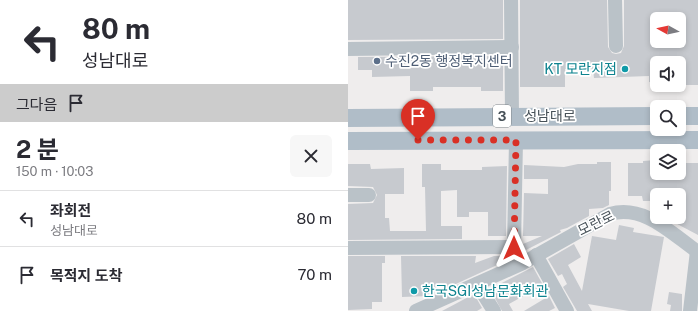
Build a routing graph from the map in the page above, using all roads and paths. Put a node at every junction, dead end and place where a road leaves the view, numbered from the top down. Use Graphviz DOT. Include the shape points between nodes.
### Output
graph roads {
  1 [pos="511,0"];
  2 [pos="615,0"];
  3 [pos="616,46"];
  4 [pos="512,47"];
  5 [pos="348,49"];
  6 [pos="512,116"];
  7 [pos="650,116"];
  8 [pos="686,116"];
  9 [pos="698,116"];
  10 [pos="348,118"];
  11 [pos="348,140"];
  12 [pos="516,140"];
  13 [pos="698,140"];
  14 [pos="348,195"];
  15 [pos="369,195"];
  16 [pos="348,248"];
  17 [pos="514,248"];
  18 [pos="698,251"];
  19 [pos="536,255"];
  20 [pos="523,263"];
  21 [pos="477,284"];
  22 [pos="416,311"];
  23 [pos="494,311"];
  24 [pos="567,311"];
  25 [pos="690,311"];
  1 -- 4 [label="street"];
  2 -- 3 [label="street"];
  4 -- 5 [label="street"];
  4 -- 6 [label="street"];
  6 -- 7 [label="main road, 성남대로 / 3"];
  6 -- 10 [label="main road, 성남대로 / 3"];
  8 -- 9 [label="main road"];
  11 -- 12 [label="main road, 성남대로 / 3"];
  12 -- 13 [label="main road, 성남대로 / 3"];
  12 -- 17 [label="street, 성남대로"];
  14 -- 15 [label="street"];
  16 -- 17 [label="street"];
  17 -- 20 [label="street"];
  18 -- 19 [label="street, 모란로" via="661,225 628,211 610,214"];
  18 -- 25 [label="street, 모란로"];
  19 -- 20 [label="street, 모란로"];
  19 -- 24 [label="street"];
  20 -- 21 [label="street, 모란로"];
  21 -- 22 [label="street, 모란로"];
  21 -- 23 [label="street"];
}
